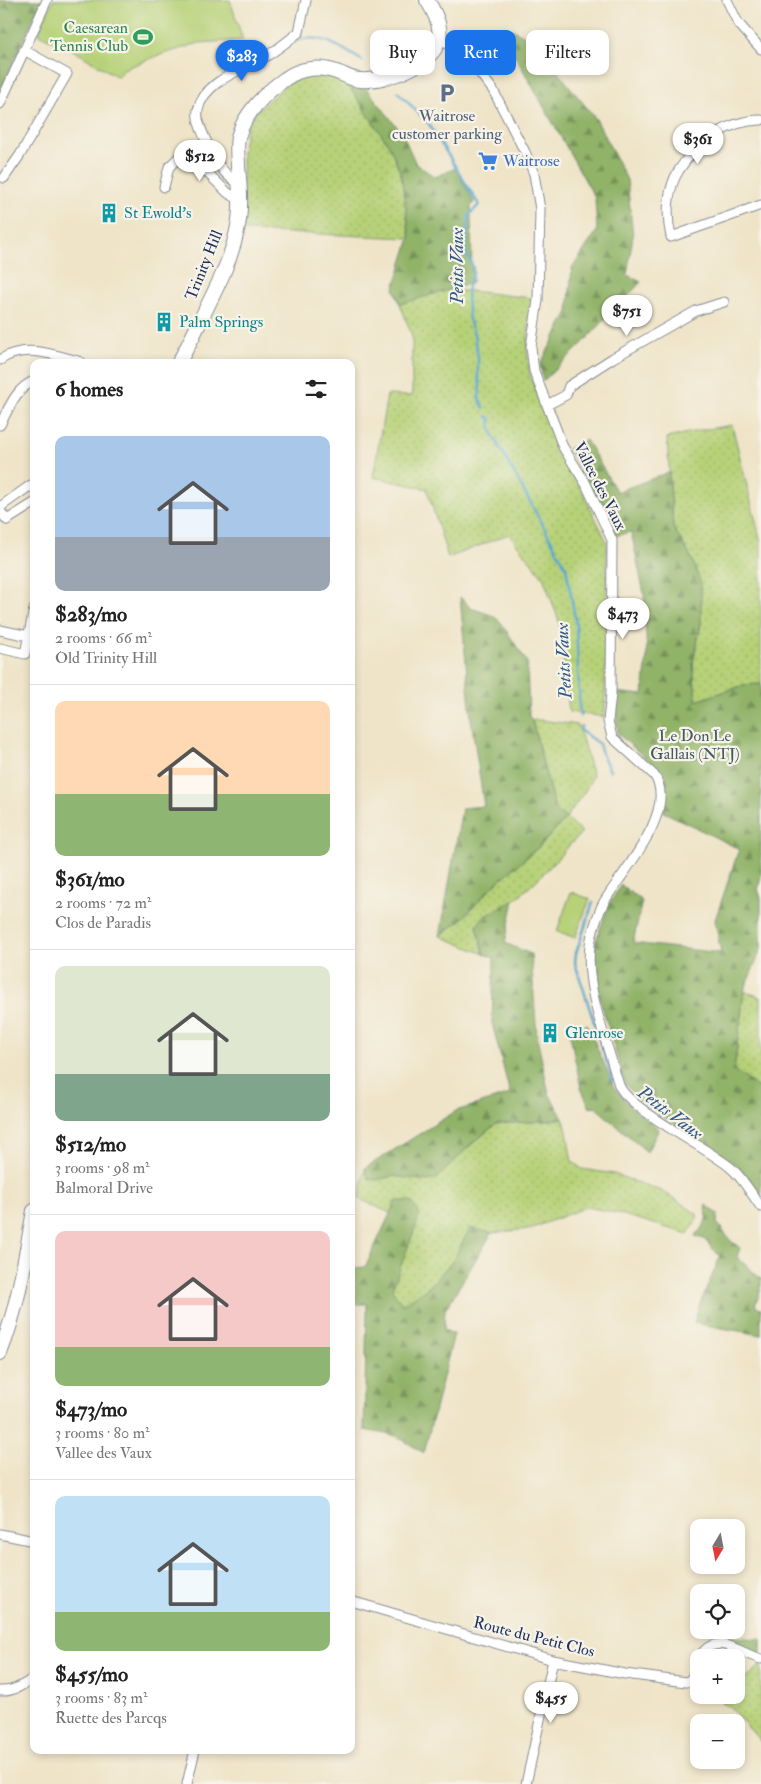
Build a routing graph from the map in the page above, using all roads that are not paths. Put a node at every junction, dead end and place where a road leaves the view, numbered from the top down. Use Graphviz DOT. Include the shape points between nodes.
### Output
graph roads {
  1 [pos="47,0"];
  2 [pos="306,0"];
  3 [pos="427,0"];
  4 [pos="727,0"];
  5 [pos="439,41"];
  6 [pos="761,49"];
  7 [pos="24,50"];
  8 [pos="0,104"];
  9 [pos="761,120"];
  10 [pos="1,179"];
  11 [pos="240,184"];
  12 [pos="164,187"];
  13 [pos="240,200"];
  14 [pos="761,204"];
  15 [pos="724,302"];
  16 [pos="68,359"];
  17 [pos="180,359"];
  18 [pos="0,360"];
  19 [pos="30,382"];
  20 [pos="547,405"];
  21 [pos="0,424"];
  22 [pos="30,486"];
  23 [pos="30,506"];
  24 [pos="0,507"];
  25 [pos="0,511"];
  26 [pos="0,630"];
  27 [pos="30,631"];
  28 [pos="29,636"];
  29 [pos="0,648"];
  30 [pos="761,1207"];
  31 [pos="30,1232"];
  32 [pos="0,1354"];
  33 [pos="0,1534"];
  34 [pos="30,1540"];
  35 [pos="355,1602"];
  36 [pos="705,1649"];
  37 [pos="738,1649"];
  38 [pos="745,1652"];
  39 [pos="761,1659"];
  40 [pos="553,1660"];
  41 [pos="30,1681"];
  42 [pos="690,1681"];
  43 [pos="0,1691"];
  44 [pos="194,1754"];
  45 [pos="187,1784"];
  46 [pos="526,1784"];
  1 -- 7 [label="street"];
  2 -- 11 [label="street" via="299,32 266,56 215,84 198,110 203,134 215,158 230,179"];
  3 -- 5 [label="main road" via="440,28"];
  4 -- 6 [label="street" via="738,23"];
  5 -- 11 [label="main road, Trinity Hill" via="419,65 377,80 358,80 333,70 313,68 298,71 285,79 252,110 242,126 237,147"];
  5 -- 20 [label="street, Vallee des Vaux" via="454,46 472,63 492,90 534,174 540,209 538,300 531,347 534,370"];
  7 -- 8 [label="street"];
  7 -- 10 [label="street" via="67,74 20,155"];
  9 -- 14 [label="street" via="718,132 678,171 670,194 667,220 670,237"];
  11 -- 13 [label="main road, Trinity Hill"];
  12 -- 13 [label="street" via="169,167 180,156 188,155 228,194"];
  13 -- 17 [label="main road, Trinity Hill" via="230,258"];
  15 -- 20 [label="street" via="696,311 613,358 569,386 566,395"];
  16 -- 18 [label="street" via="20,351"];
  19 -- 21 [label="street" via="18,391"];
  20 -- 30 [label="street, Vallee des Vaux" via="563,447 586,484 612,540 608,721 612,737 654,775 660,794 656,820 604,903 590,944 590,980 599,1018 620,1088 635,1104 732,1169"];
  22 -- 24 [label="street"];
  23 -- 25 [label="street" via="7,520"];
  26 -- 28 [label="street"];
  27 -- 28 [label="street"];
  28 -- 29 [label="street" via="25,654"];
  31 -- 32 [label="main road" via="17,1302"];
  33 -- 34 [label="street"];
  35 -- 40 [label="street, Route du Petit Clos"];
  36 -- 37 [label="street, Route du Petit Clos" via="726,1644"];
  38 -- 39 [label="street, Route du Petit Clos"];
  40 -- 42 [label="street, Route du Petit Clos" via="625,1674"];
  40 -- 46 [label="street"];
  41 -- 43 [label="street" via="6,1692"];
  44 -- 45 [label="street"];
}
